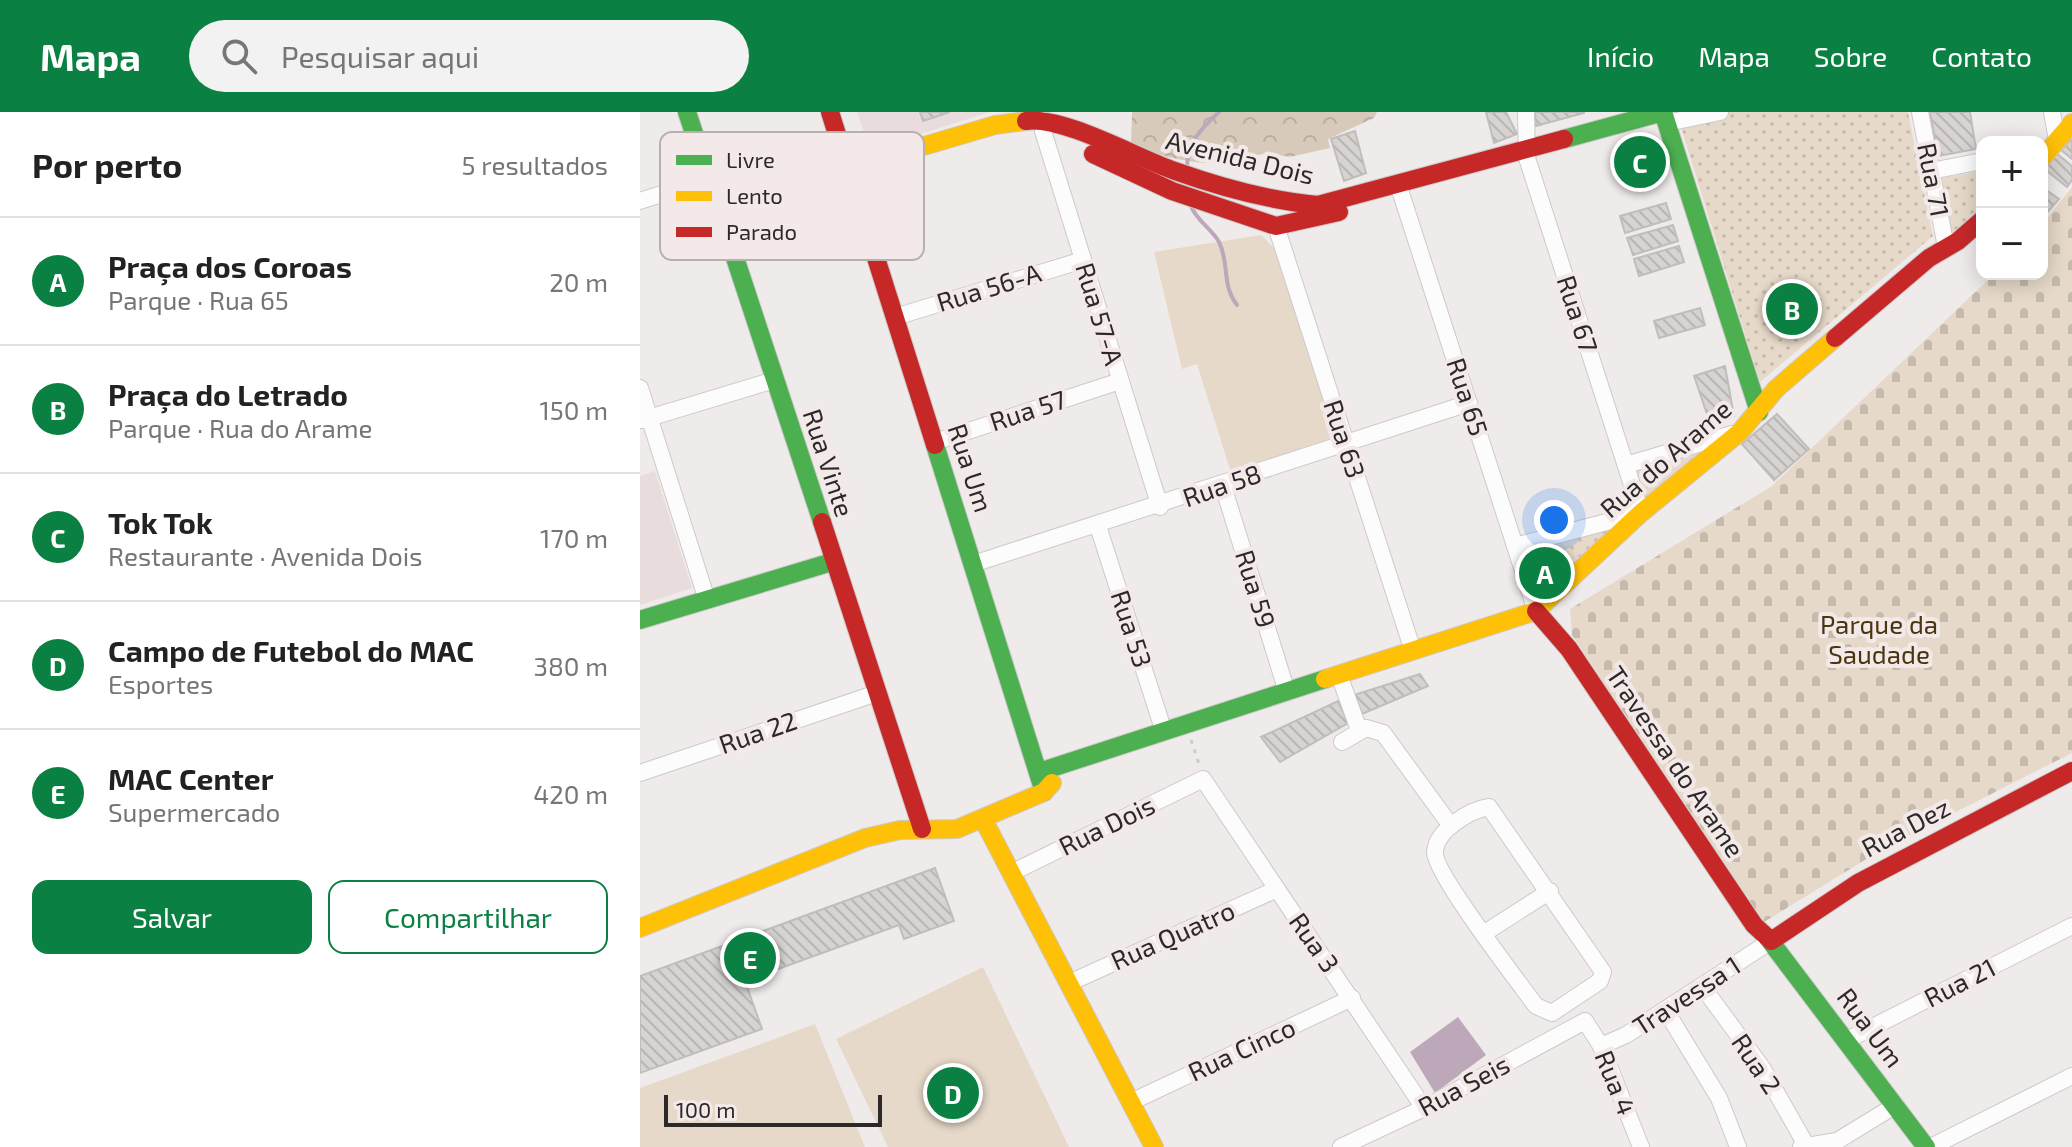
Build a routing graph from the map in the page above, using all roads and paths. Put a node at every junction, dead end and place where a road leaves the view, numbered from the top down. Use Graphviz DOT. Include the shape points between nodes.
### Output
graph roads {
  1 [pos="687,112"];
  2 [pos="830,112"];
  3 [pos="842,112"];
  4 [pos="1526,112"];
  5 [pos="1720,112"];
  6 [pos="1920,112"];
  7 [pos="2052,112"];
  8 [pos="1665,116"];
  9 [pos="1634,120"];
  10 [pos="2072,123"];
  11 [pos="1043,126"];
  12 [pos="694,132"];
  13 [pos="838,132"];
  14 [pos="845,132"];
  15 [pos="2048,149"];
  16 [pos="1527,153"];
  17 [pos="924,160"];
  18 [pos="1976,162"];
  19 [pos="1931,171"];
  20 [pos="1174,182"];
  21 [pos="1400,189"];
  22 [pos="660,195"];
  23 [pos="640,201"];
  24 [pos="1976,224"];
  25 [pos="1276,226"];
  26 [pos="1946,247"];
  27 [pos="735,260"];
  28 [pos="878,260"];
  29 [pos="1083,260"];
  30 [pos="895,317"];
  31 [pos="774,380"];
  32 [pos="1120,381"];
  33 [pos="640,388"];
  34 [pos="1752,389"];
  35 [pos="1776,389"];
  36 [pos="1469,403"];
  37 [pos="1759,412"];
  38 [pos="645,419"];
  39 [pos="1740,432"];
  40 [pos="935,442"];
  41 [pos="1345,444"];
  42 [pos="1626,465"];
  43 [pos="1223,486"];
  44 [pos="1160,507"];
  45 [pos="1641,513"];
  46 [pos="1098,526"];
  47 [pos="1515,546"];
  48 [pos="832,562"];
  49 [pos="973,564"];
  50 [pos="707,600"];
  51 [pos="1536,611"];
  52 [pos="640,620"];
  53 [pos="1413,651"];
  54 [pos="1339,675"];
  55 [pos="1287,692"];
  56 [pos="877,693"];
  57 [pos="1186,725"];
  58 [pos="1359,730"];
  59 [pos="1164,732"];
  60 [pos="1342,742"];
  61 [pos="1071,762"];
  62 [pos="2072,771"];
  63 [pos="1039,772"];
  64 [pos="640,773"];
  65 [pos="1203,779"];
  66 [pos="1044,792"];
  67 [pos="983,819"];
  68 [pos="1451,826"];
  69 [pos="922,829"];
  70 [pos="1011,873"];
  71 [pos="1277,889"];
  72 [pos="1550,891"];
  73 [pos="2072,926"];
  74 [pos="640,928"];
  75 [pos="1483,934"];
  76 [pos="1771,941"];
  77 [pos="1069,983"];
  78 [pos="1702,986"];
  79 [pos="1352,998"];
  80 [pos="1666,1011"];
  81 [pos="1585,1021"];
  82 [pos="1847,1040"];
  83 [pos="1601,1046"];
  84 [pos="2072,1076"];
  85 [pos="1131,1102"];
  86 [pos="1896,1105"];
  87 [pos="1424,1108"];
  88 [pos="1839,1144"];
  89 [pos="1804,1146"];
  90 [pos="1154,1147"];
  91 [pos="1341,1147"];
  92 [pos="1641,1147"];
  93 [pos="1738,1147"];
  94 [pos="1928,1147"];
  1 -- 12 [label="street, Rua Vinte"];
  2 -- 13 [label="street"];
  3 -- 14 [label="street"];
  4 -- 16 [label="street, Rua 67"];
  5 -- 8 [label="street, Avenida Dois"];
  6 -- 19 [label="street, Rua 71"];
  7 -- 15 [label="street"];
  8 -- 9 [label="street, Avenida Dois"];
  8 -- 34 [label="street"];
  9 -- 16 [label="street, Avenida Dois"];
  10 -- 15 [label="street"];
  11 -- 17 [label="street"];
  11 -- 20 [label="street, Avenida Dois"];
  11 -- 29 [label="street, Rua 57-A"];
  16 -- 21 [label="street, Avenida Dois"];
  16 -- 42 [label="street, Rua 67"];
  18 -- 19 [label="street"];
  19 -- 26 [label="street, Rua 71"];
  20 -- 21 [label="street, Avenida Dois" via="1205,181 1310,205"];
  20 -- 25 [label="street, Avenida Dois" via="1198,200"];
  21 -- 25 [label="street, Avenida Dois" via="1301,223"];
  21 -- 36 [label="street, Rua 65"];
  22 -- 23 [label="street"];
  24 -- 26 [label="street, Rua do Arame"];
  25 -- 41 [label="street, Rua 63"];
  26 -- 35 [label="street, Rua do Arame"];
  27 -- 31 [label="street, Rua Vinte"];
  28 -- 30 [label="street, Rua Um"];
  29 -- 30 [label="street, Rua 56-A"];
  29 -- 32 [label="street, Rua 57-A"];
  30 -- 40 [label="street, Rua Um"];
  31 -- 38 [label="street"];
  31 -- 48 [label="street, Rua Vinte"];
  32 -- 40 [label="street, Rua 57"];
  32 -- 44 [label="street, Rua 57-A"];
  33 -- 38 [label="street"];
  34 -- 35 [label="street" via="1762,394"];
  34 -- 37 [label="street"];
  35 -- 37 [label="street, Rua do Arame"];
  36 -- 41 [label="street, Rua 58"];
  36 -- 47 [label="street, Rua 65"];
  37 -- 39 [label="street, Rua do Arame"];
  38 -- 50 [label="street"];
  39 -- 42 [label="street"];
  39 -- 45 [label="street, Rua do Arame"];
  40 -- 49 [label="street, Rua Um"];
  41 -- 43 [label="street, Rua 58"];
  41 -- 53 [label="street, Rua 63"];
  42 -- 45 [label="street, Rua 67"];
  43 -- 44 [label="street, Rua 58"];
  43 -- 55 [label="street, Rua 59"];
  44 -- 46 [label="street, Rua 58"];
  45 -- 47 [label="street"];
  45 -- 51 [label="street, Rua do Arame"];
  46 -- 49 [label="street, Rua 58"];
  46 -- 59 [label="street, Rua 53"];
  47 -- 51 [label="street, Rua 65"];
  48 -- 50 [label="street"];
  48 -- 56 [label="street, Rua Vinte"];
  49 -- 63 [label="street, Rua Um"];
  50 -- 52 [label="street"];
  51 -- 53 [label="street, Rua do Arame"];
  51 -- 76 [label="street, Travessa do Arame" via="1569,649 1754,925"];
  53 -- 54 [label="street, Rua do Arame"];
  54 -- 55 [label="street, Rua do Arame"];
  54 -- 58 [label="street"];
  55 -- 57 [label="street, Rua do Arame"];
  56 -- 64 [label="street, Rua 22"];
  56 -- 69 [label="street, Rua Vinte"];
  57 -- 59 [label="street, Rua do Arame"];
  57 -- 65 [label="path"];
  58 -- 60 [label="street"];
  58 -- 68 [label="street" via="1383,733"];
  59 -- 61 [label="street, Rua do Arame"];
  61 -- 63 [label="street, Rua do Arame"];
  61 -- 66 [label="street"];
  62 -- 76 [label="street, Rua Dez" via="1858,883"];
  63 -- 66 [label="street, Rua Um"];
  65 -- 70 [label="street, Rua Dois"];
  65 -- 71 [label="street, Rua 3"];
  66 -- 67 [label="street"];
  67 -- 69 [label="street" via="949,831"];
  67 -- 70 [label="street"];
  68 -- 72 [label="street" via="1492,808"];
  68 -- 75 [label="street" via="1436,847 1436,862"];
  69 -- 74 [label="street" via="865,838"];
  70 -- 77 [label="street"];
  71 -- 77 [label="street, Rua Quatro"];
  71 -- 79 [label="street, Rua 3"];
  72 -- 75 [label="street"];
  72 -- 75 [label="street" via="1603,972 1600,981 1552,1013 1536,1006"];
  73 -- 82 [label="street, Rua 21"];
  76 -- 78 [label="street, Travessa 1"];
  76 -- 82 [label="street, Rua Um"];
  77 -- 85 [label="street"];
  78 -- 80 [label="street, Travessa 1"];
  78 -- 89 [label="street, Rua 2" via="1763,1069"];
  79 -- 85 [label="street, Rua Cinco"];
  79 -- 87 [label="street, Rua 3"];
  80 -- 83 [label="street, Travessa 1"];
  80 -- 93 [label="street" via="1719,1098"];
  81 -- 83 [label="street, Rua 4"];
  81 -- 87 [label="street, Rua Seis"];
  82 -- 86 [label="street, Rua Um"];
  83 -- 92 [label="street, Rua 4"];
  84 -- 94 [label="street"];
  85 -- 90 [label="street"];
  86 -- 88 [label="street"];
  86 -- 94 [label="street, Rua Um"];
  87 -- 91 [label="street, Rua Seis"];
  88 -- 89 [label="street"];
}
